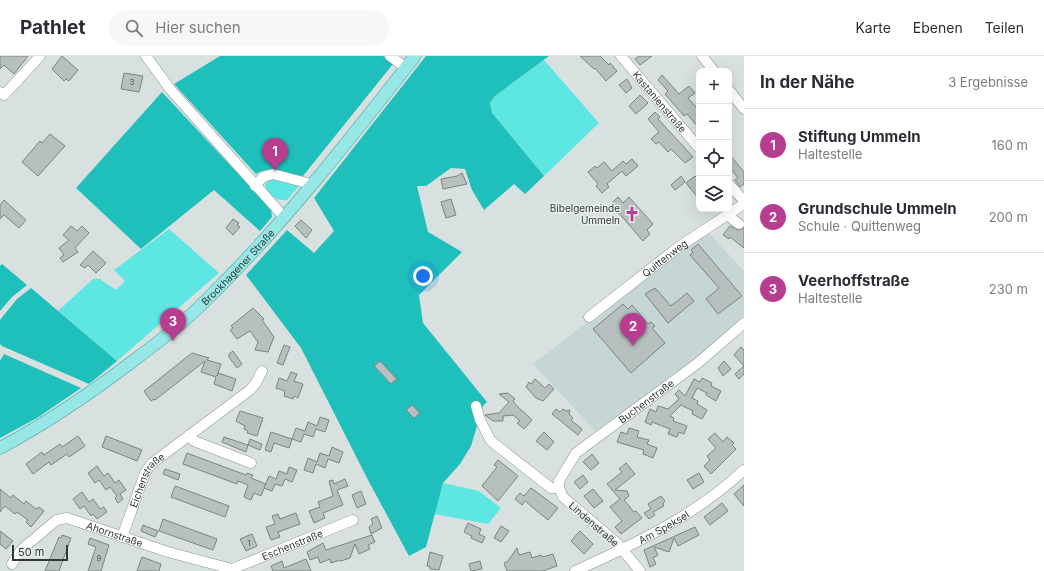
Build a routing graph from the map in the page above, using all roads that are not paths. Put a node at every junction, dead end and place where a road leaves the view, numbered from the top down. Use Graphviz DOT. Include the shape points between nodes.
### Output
graph roads {
  1 [pos="40,56"];
  2 [pos="146,56"];
  3 [pos="390,56"];
  4 [pos="416,56"];
  5 [pos="621,56"];
  6 [pos="702,56"];
  7 [pos="406,68"];
  8 [pos="712,68"];
  9 [pos="0,92"];
  10 [pos="732,94"];
  11 [pos="744,109"];
  12 [pos="696,144"];
  13 [pos="255,186"];
  14 [pos="311,186"];
  15 [pos="732,188"];
  16 [pos="744,203"];
  17 [pos="728,215"];
  18 [pos="284,217"];
  19 [pos="742,226"];
  20 [pos="589,317"];
  21 [pos="744,323"];
  22 [pos="262,371"];
  23 [pos="476,406"];
  24 [pos="189,435"];
  25 [pos="0,448"];
  26 [pos="251,463"];
  27 [pos="744,470"];
  28 [pos="559,488"];
  29 [pos="353,520"];
  30 [pos="122,537"];
  31 [pos="623,550"];
  32 [pos="12,564"];
  33 [pos="232,570"];
  34 [pos="575,571"];
  35 [pos="640,571"];
  1 -- 9 [label="street" via="4,95"];
  2 -- 13 [label="street" via="170,89"];
  3 -- 7 [label="street"];
  4 -- 7 [label="main road, Brockhagener Straße"];
  5 -- 12 [label="street, Kastanienstraße"];
  6 -- 8 [label="street"];
  7 -- 14 [label="main road, Brockhagener Straße"];
  10 -- 11 [label="street"];
  13 -- 14 [label="street" via="263,177 273,174"];
  13 -- 18 [label="street"];
  14 -- 18 [label="main road, Brockhagener Straße"];
  15 -- 16 [label="street"];
  16 -- 17 [label="street, Quittenweg"];
  17 -- 19 [label="street"];
  17 -- 20 [label="street, Quittenweg" via="680,246"];
  18 -- 25 [label="main road, Brockhagener Straße" via="198,308 147,350 67,408"];
  21 -- 28 [label="street, Buchenstraße" via="698,363 576,453 559,481"];
  22 -- 24 [label="street, Eichenstraße" via="254,387"];
  23 -- 28 [label="street, Lindenstraße" via="491,441 551,488"];
  24 -- 26 [label="street" via="194,441"];
  24 -- 30 [label="street, Eichenstraße" via="151,464 145,473"];
  27 -- 31 [label="street, Am Speksel" via="711,498"];
  28 -- 31 [label="street, Lindenstraße" via="563,496"];
  29 -- 33 [label="street, Eschenstraße"];
  30 -- 32 [label="street, Ahornstraße" via="72,519 62,518 52,523 21,550"];
  30 -- 33 [label="street, Ahornstraße"];
  31 -- 34 [label="street, Am Speksel"];
  31 -- 35 [label="street, Lindenstraße"];
}
